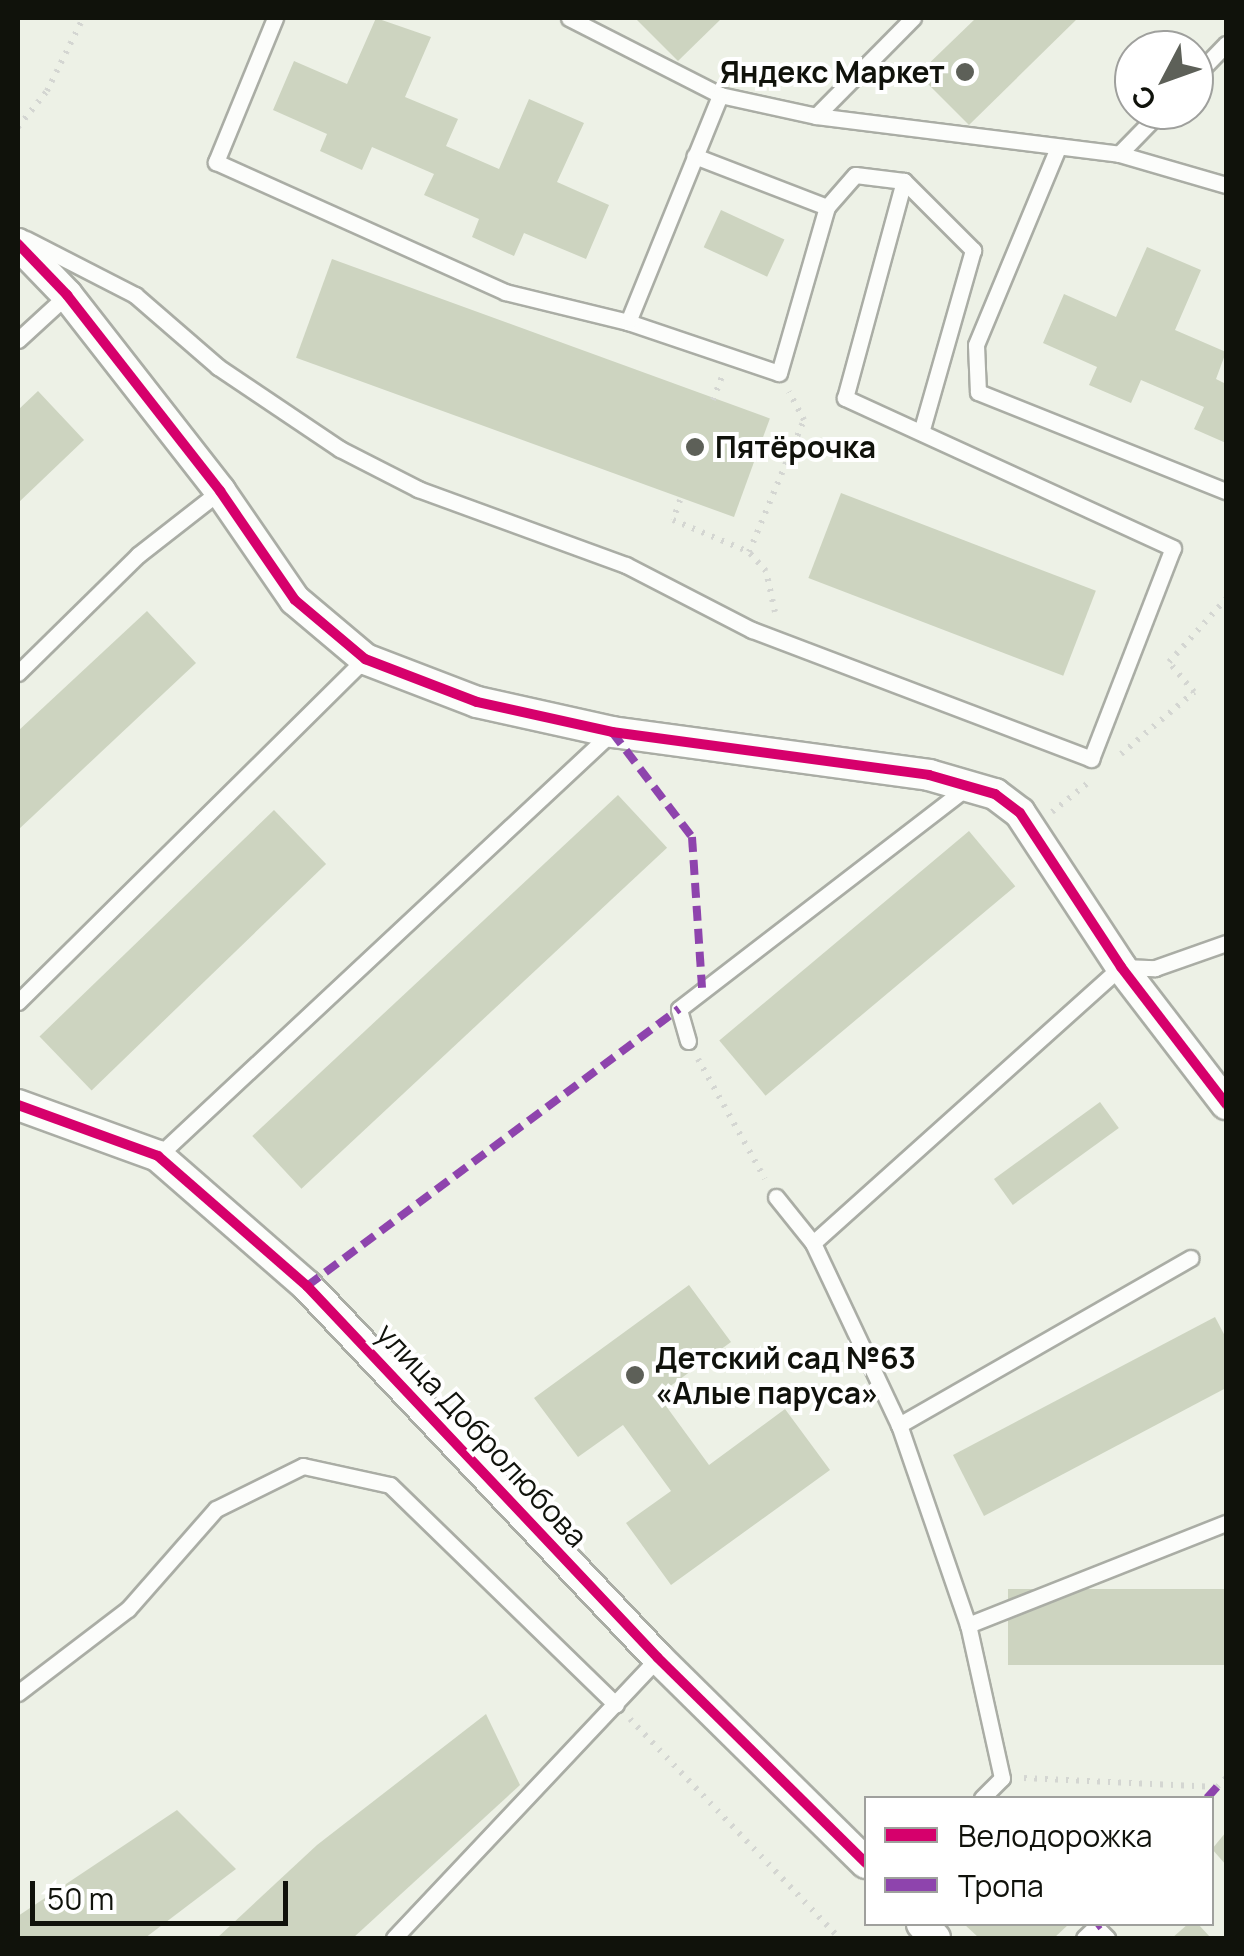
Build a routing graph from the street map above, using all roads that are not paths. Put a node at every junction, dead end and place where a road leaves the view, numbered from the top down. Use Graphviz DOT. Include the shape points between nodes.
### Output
graph roads {
  1 [pos="275,18"];
  2 [pos="570,18"];
  3 [pos="913,18"];
  4 [pos="720,95"];
  5 [pos="816,116"];
  6 [pos="1142,130"];
  7 [pos="1057,150"];
  8 [pos="1119,154"];
  9 [pos="695,156"];
  10 [pos="904,181"];
  11 [pos="1226,185"];
  12 [pos="827,207"];
  13 [pos="18,234"];
  14 [pos="18,244"];
  15 [pos="67,295"];
  16 [pos="628,322"];
  17 [pos="18,340"];
  18 [pos="922,429"];
  19 [pos="220,490"];
  20 [pos="1226,491"];
  21 [pos="366,659"];
  22 [pos="18,673"];
  23 [pos="612,732"];
  24 [pos="972,784"];
  25 [pos="1226,943"];
  26 [pos="1122,967"];
  27 [pos="18,1002"];
  28 [pos="688,1041"];
  29 [pos="18,1104"];
  30 [pos="1226,1104"];
  31 [pos="158,1156"];
  32 [pos="776,1198"];
  33 [pos="813,1244"];
  34 [pos="1191,1258"];
  35 [pos="899,1425"];
  36 [pos="1226,1524"];
  37 [pos="968,1624"];
  38 [pos="658,1658"];
  39 [pos="18,1692"];
  40 [pos="616,1705"];
  41 [pos="984,1796"];
  42 [pos="864,1861"];
  43 [pos="394,1938"];
  44 [pos="1084,1938"];
  45 [pos="1108,1938"];
  1 -- 16 [label="lane" via="216,162 505,292"];
  2 -- 4 [label="lane"];
  3 -- 5 [label="lane"];
  4 -- 5 [label="lane"];
  4 -- 9 [label="lane"];
  5 -- 7 [label="lane"];
  6 -- 8 [label="lane"];
  7 -- 8 [label="lane"];
  7 -- 20 [label="lane" via="976,345 978,392"];
  8 -- 11 [label="lane"];
  9 -- 12 [label="lane"];
  9 -- 16 [label="lane"];
  10 -- 12 [label="lane" via="856,175"];
  10 -- 18 [label="lane" via="973,250"];
  10 -- 18 [label="lane" via="845,398"];
  12 -- 16 [label="lane" via="779,373"];
  13 -- 18 [label="lane" via="134,296 218,368 340,449 418,489 626,564 752,630 1091,759 1173,548"];
  14 -- 15 [label="street"];
  15 -- 17 [label="lane"];
  15 -- 19 [label="street"];
  19 -- 21 [label="street" via="295,600"];
  19 -- 22 [label="lane" via="138,556"];
  21 -- 23 [label="street" via="477,702"];
  21 -- 27 [label="lane"];
  23 -- 24 [label="street"];
  23 -- 31 [label="lane"];
  24 -- 26 [label="street" via="1020,813"];
  24 -- 28 [label="lane" via="678,1009"];
  25 -- 26 [label="lane" via="1156,968"];
  26 -- 30 [label="street"];
  26 -- 33 [label="lane"];
  29 -- 31 [label="street, улица Добролюбова"];
  31 -- 38 [label="street, улица Добролюбова" via="307,1286"];
  32 -- 33 [label="lane"];
  33 -- 35 [label="lane"];
  34 -- 35 [label="lane"];
  35 -- 37 [label="lane"];
  36 -- 37 [label="lane"];
  37 -- 41 [label="lane" via="1002,1778"];
  38 -- 40 [label="lane"];
  38 -- 42 [label="street, улица Добролюбова"];
  39 -- 40 [label="lane" via="128,1609 216,1509 304,1466 390,1485"];
  40 -- 43 [label="lane"];
  44 -- 45 [label="lane" via="1096,1927"];
}
